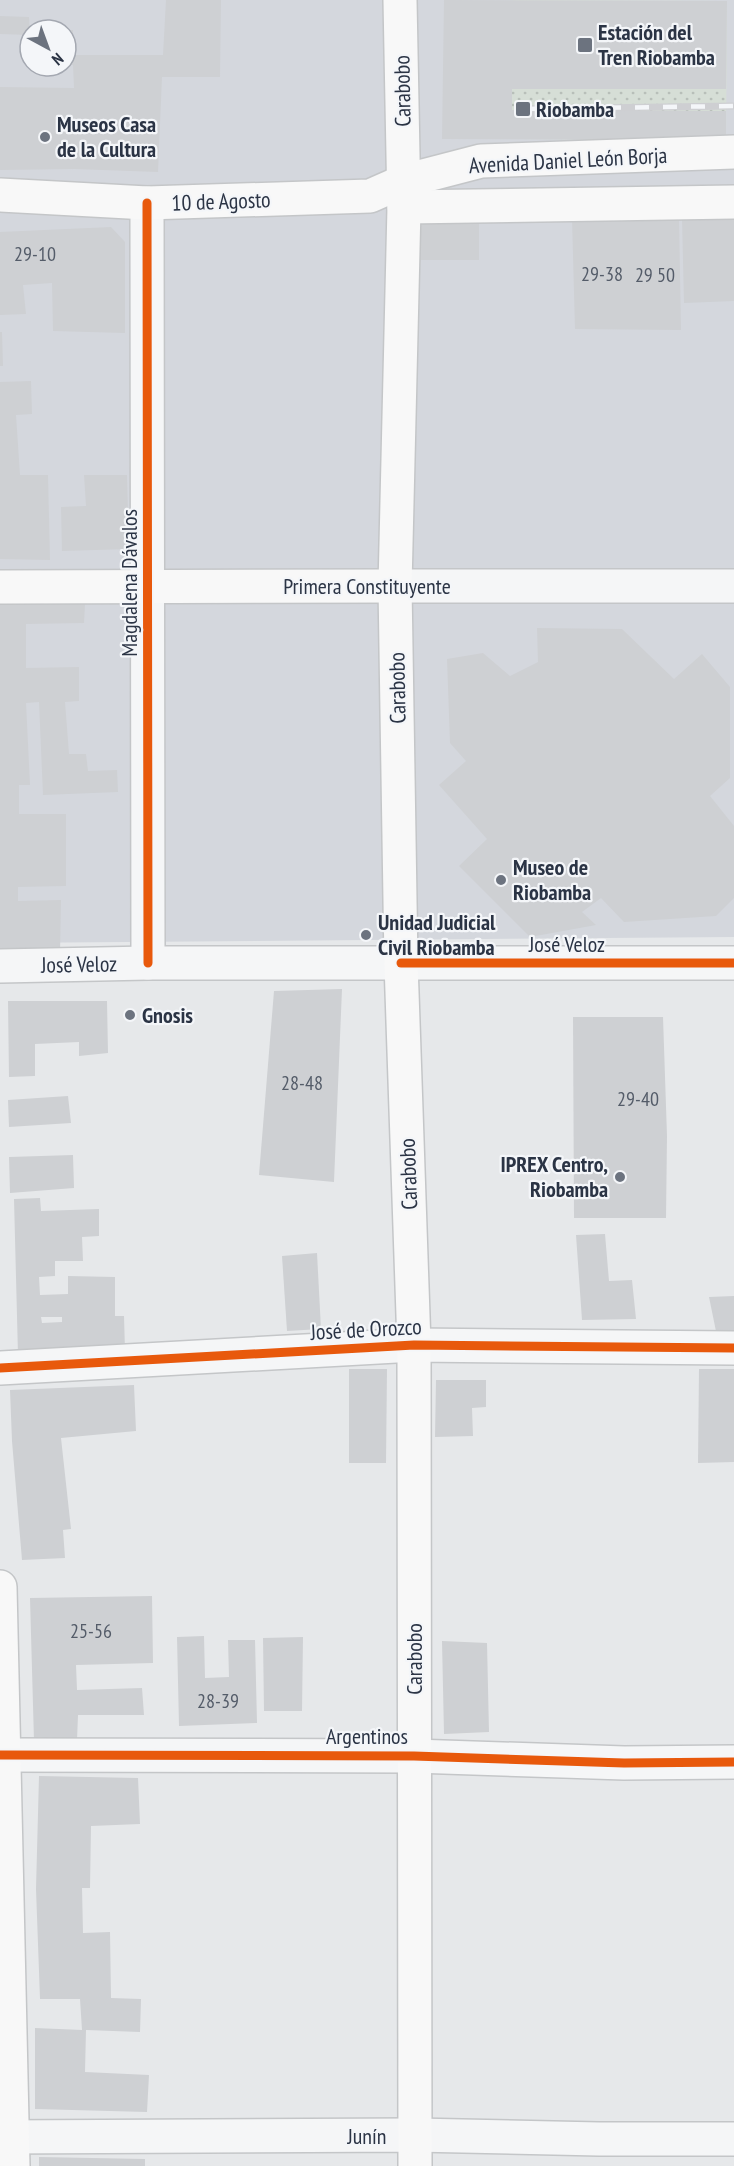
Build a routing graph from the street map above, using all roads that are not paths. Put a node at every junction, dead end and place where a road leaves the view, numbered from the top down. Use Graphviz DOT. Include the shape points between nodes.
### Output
graph roads {
  1 [pos="400,0"];
  2 [pos="734,152"];
  3 [pos="404,194"];
  4 [pos="0,195"];
  5 [pos="734,202"];
  6 [pos="147,203"];
  7 [pos="148,586"];
  8 [pos="395,586"];
  9 [pos="734,586"];
  10 [pos="0,587"];
  11 [pos="148,963"];
  12 [pos="400,963"];
  13 [pos="734,963"];
  14 [pos="0,966"];
  15 [pos="414,1345"];
  16 [pos="734,1348"];
  17 [pos="0,1368"];
  18 [pos="0,1587"];
  19 [pos="2,1755"];
  20 [pos="414,1756"];
  21 [pos="734,1762"];
  22 [pos="734,2139"];
  23 [pos="9,2147"];
  24 [pos="415,2151"];
  1 -- 3 [label="main road, Carabobo"];
  2 -- 3 [label="main road, Avenida Daniel León Borja" via="481,161"];
  3 -- 5 [label="main road, Avenida Daniel León Borja"];
  3 -- 6 [label="main road, 10 de Agosto"];
  3 -- 8 [label="main road, Carabobo"];
  4 -- 6 [label="main road, 10 de Agosto"];
  6 -- 7 [label="street, Magdalena Dávalos"];
  7 -- 8 [label="main road, Primera Constituyente"];
  7 -- 10 [label="main road, Primera Constituyente"];
  7 -- 11 [label="street, Magdalena Dávalos"];
  8 -- 9 [label="street, Primera Constituyente"];
  8 -- 12 [label="main road, Carabobo"];
  11 -- 12 [label="street, José Veloz"];
  11 -- 14 [label="street, José Veloz"];
  12 -- 13 [label="street, José Veloz"];
  12 -- 15 [label="main road, Carabobo"];
  15 -- 16 [label="street, José de Orozco"];
  15 -- 17 [label="street, José de Orozco"];
  15 -- 20 [label="main road, Carabobo"];
  18 -- 19 [label="main road"];
  19 -- 20 [label="street, Argentinos"];
  19 -- 23 [label="main road"];
  20 -- 21 [label="street, Argentinos" via="624,1763"];
  20 -- 24 [label="main road, Carabobo"];
  22 -- 24 [label="street, Junín" via="599,2139"];
  23 -- 24 [label="street, Junín"];
}
